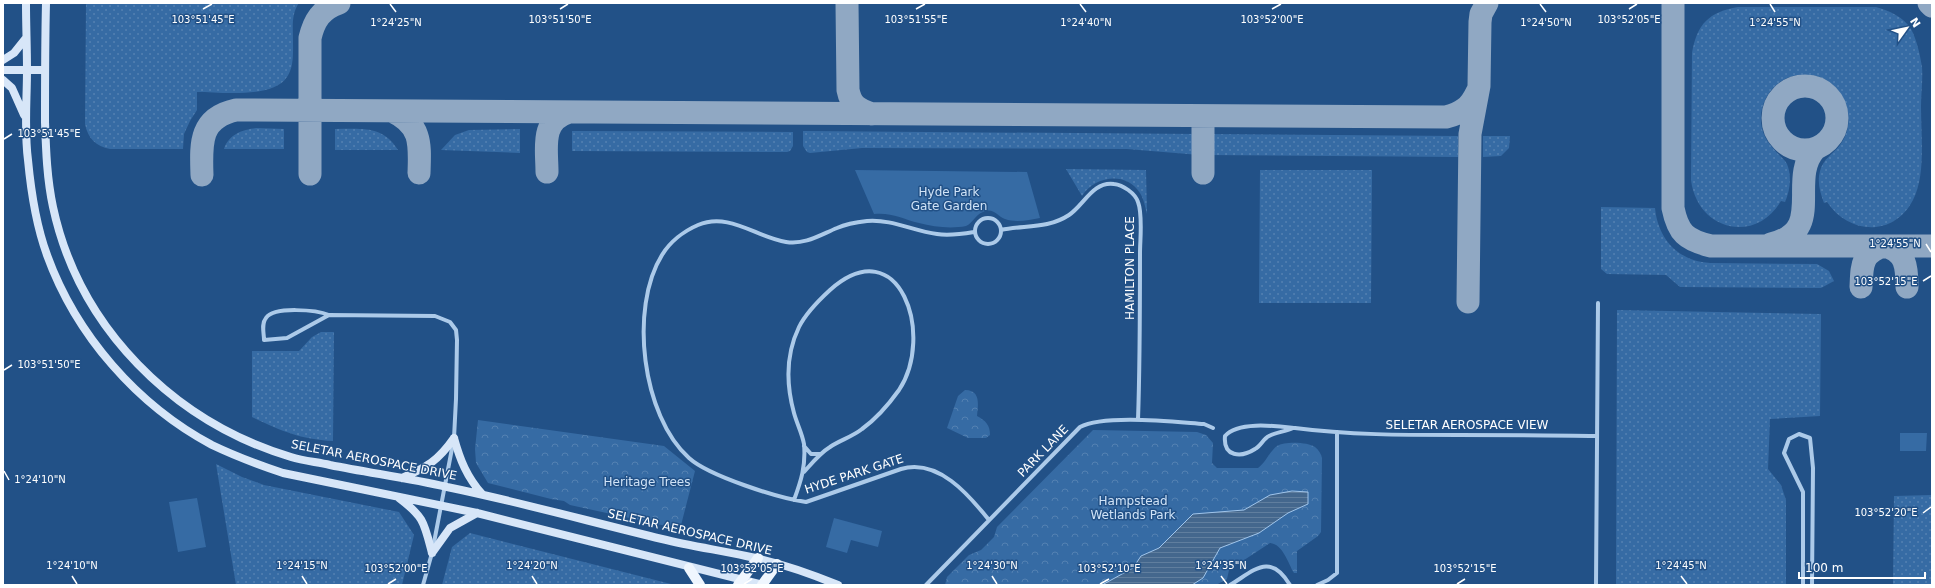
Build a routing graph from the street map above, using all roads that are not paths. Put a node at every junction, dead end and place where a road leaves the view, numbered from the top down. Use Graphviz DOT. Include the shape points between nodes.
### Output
graph roads {
  1 [pos="26,3"];
  2 [pos="46,3"];
  3 [pos="26,38"];
  4 [pos="3,60"];
  5 [pos="3,70"];
  6 [pos="27,70"];
  7 [pos="44,70"];
  8 [pos="3,80"];
  9 [pos="25,117"];
  10 [pos="1001,230"];
  11 [pos="974,232"];
  12 [pos="1598,304"];
  13 [pos="329,315"];
  14 [pos="1138,420"];
  15 [pos="1213,428"];
  16 [pos="1293,428"];
  17 [pos="1337,432"];
  18 [pos="1597,436"];
  19 [pos="454,438"];
  20 [pos="804,445"];
  21 [pos="820,454"];
  22 [pos="804,472"];
  23 [pos="402,478"];
  24 [pos="445,486"];
  25 [pos="482,494"];
  26 [pos="396,496"];
  27 [pos="794,500"];
  28 [pos="442,506"];
  29 [pos="477,514"];
  30 [pos="989,520"];
  31 [pos="1804,534"];
  32 [pos="1812,534"];
  33 [pos="432,553"];
  34 [pos="758,558"];
  35 [pos="777,564"];
  36 [pos="689,568"];
  37 [pos="740,582"];
  38 [pos="423,585"];
  39 [pos="700,585"];
  40 [pos="762,585"];
  41 [pos="838,585"];
  42 [pos="926,585"];
  43 [pos="1230,585"];
  44 [pos="1290,585"];
  45 [pos="1317,585"];
  46 [pos="1596,585"];
  47 [pos="1803,585"];
  48 [pos="1812,585"];
  1 -- 3 [label="street"];
  2 -- 7 [label="street, SELETAR AEROSPACE DRIVE"];
  3 -- 4 [label="street" via="14,53"];
  3 -- 6 [label="street"];
  5 -- 6 [label="street"];
  6 -- 7 [label="street"];
  6 -- 9 [label="street"];
  7 -- 23 [label="street, SELETAR AEROSPACE DRIVE" via="46,171 60,233 72,266 91,305 131,359 191,410 254,444 294,458"];
  8 -- 9 [label="street" via="12,88"];
  9 -- 26 [label="street" via="27,159 34,204 47,255 60,286 111,365 151,404 212,445 283,473"];
  10 -- 11 [label="street" via="999,238 992,244 979,241"];
  10 -- 11 [label="street" via="998,222 987,217 979,220"];
  10 -- 14 [label="street, HAMILTON PLACE" via="1059,221 1072,213 1090,193 1102,186 1115,184 1124,187 1135,198 1140,225"];
  11 -- 27 [label="street, HYDE PARK GATE" via="937,234 889,222 866,221 838,228 814,239 787,242 770,238 738,224 714,222 699,224 683,233 661,255 645,303 645,337 646,366 651,392 664,426 674,442 702,468"];
  12 -- 18 [label="street"];
  13 -- 13 [label="street" via="287,338 264,340 264,320 276,311 319,311"];
  13 -- 19 [label="street" via="435,316 450,322 456,330 457,340"];
  14 -- 15 [label="street, PARK LANE" via="1204,424"];
  14 -- 30 [label="street, PARK LANE" via="1092,422 1077,430"];
  16 -- 16 [label="street, SELETAR AEROSPACE VIEW" via="1270,435 1256,449 1248,452 1234,454 1225,447 1225,436 1239,428"];
  16 -- 17 [label="street, SELETAR AEROSPACE VIEW"];
  17 -- 18 [label="street, SELETAR AEROSPACE VIEW"];
  17 -- 45 [label="street" via="1336,573"];
  18 -- 46 [label="street"];
  19 -- 23 [label="street" via="443,454 433,462"];
  19 -- 24 [label="street"];
  19 -- 25 [label="street" via="461,463"];
  20 -- 21 [label="street" via="811,454"];
  20 -- 21 [label="street" via="802,430 791,402 788,376 792,346 799,326 811,309 839,282 854,273 881,274 901,289 912,316 913,346 907,373 899,390 871,422"];
  20 -- 22 [label="street"];
  21 -- 22 [label="street"];
  22 -- 27 [label="street"];
  23 -- 24 [label="street, SELETAR AEROSPACE DRIVE"];
  24 -- 25 [label="street, SELETAR AEROSPACE DRIVE"];
  24 -- 28 [label="street"];
  25 -- 34 [label="street, SELETAR AEROSPACE DRIVE" via="663,539"];
  26 -- 28 [label="street"];
  26 -- 33 [label="street" via="419,515 426,529"];
  27 -- 30 [label="street, HYDE PARK GATE" via="815,500 909,466 930,470 960,487"];
  28 -- 29 [label="street"];
  28 -- 33 [label="street"];
  29 -- 33 [label="street" via="450,528"];
  29 -- 36 [label="street"];
  30 -- 42 [label="street, PARK LANE"];
  31 -- 32 [label="street"];
  31 -- 32 [label="street" via="1803,492 1784,453 1789,439 1799,434 1810,438 1811,445"];
  31 -- 47 [label="street"];
  32 -- 48 [label="street"];
  33 -- 38 [label="street"];
  34 -- 35 [label="street, SELETAR AEROSPACE DRIVE"];
  34 -- 37 [label="main road"];
  35 -- 40 [label="main road"];
  35 -- 41 [label="street, SELETAR AEROSPACE DRIVE"];
  36 -- 37 [label="street"];
  36 -- 39 [label="main road"];
  37 -- 40 [label="street"];
  43 -- 44 [label="street" via="1258,568 1269,566 1278,569"];
}
